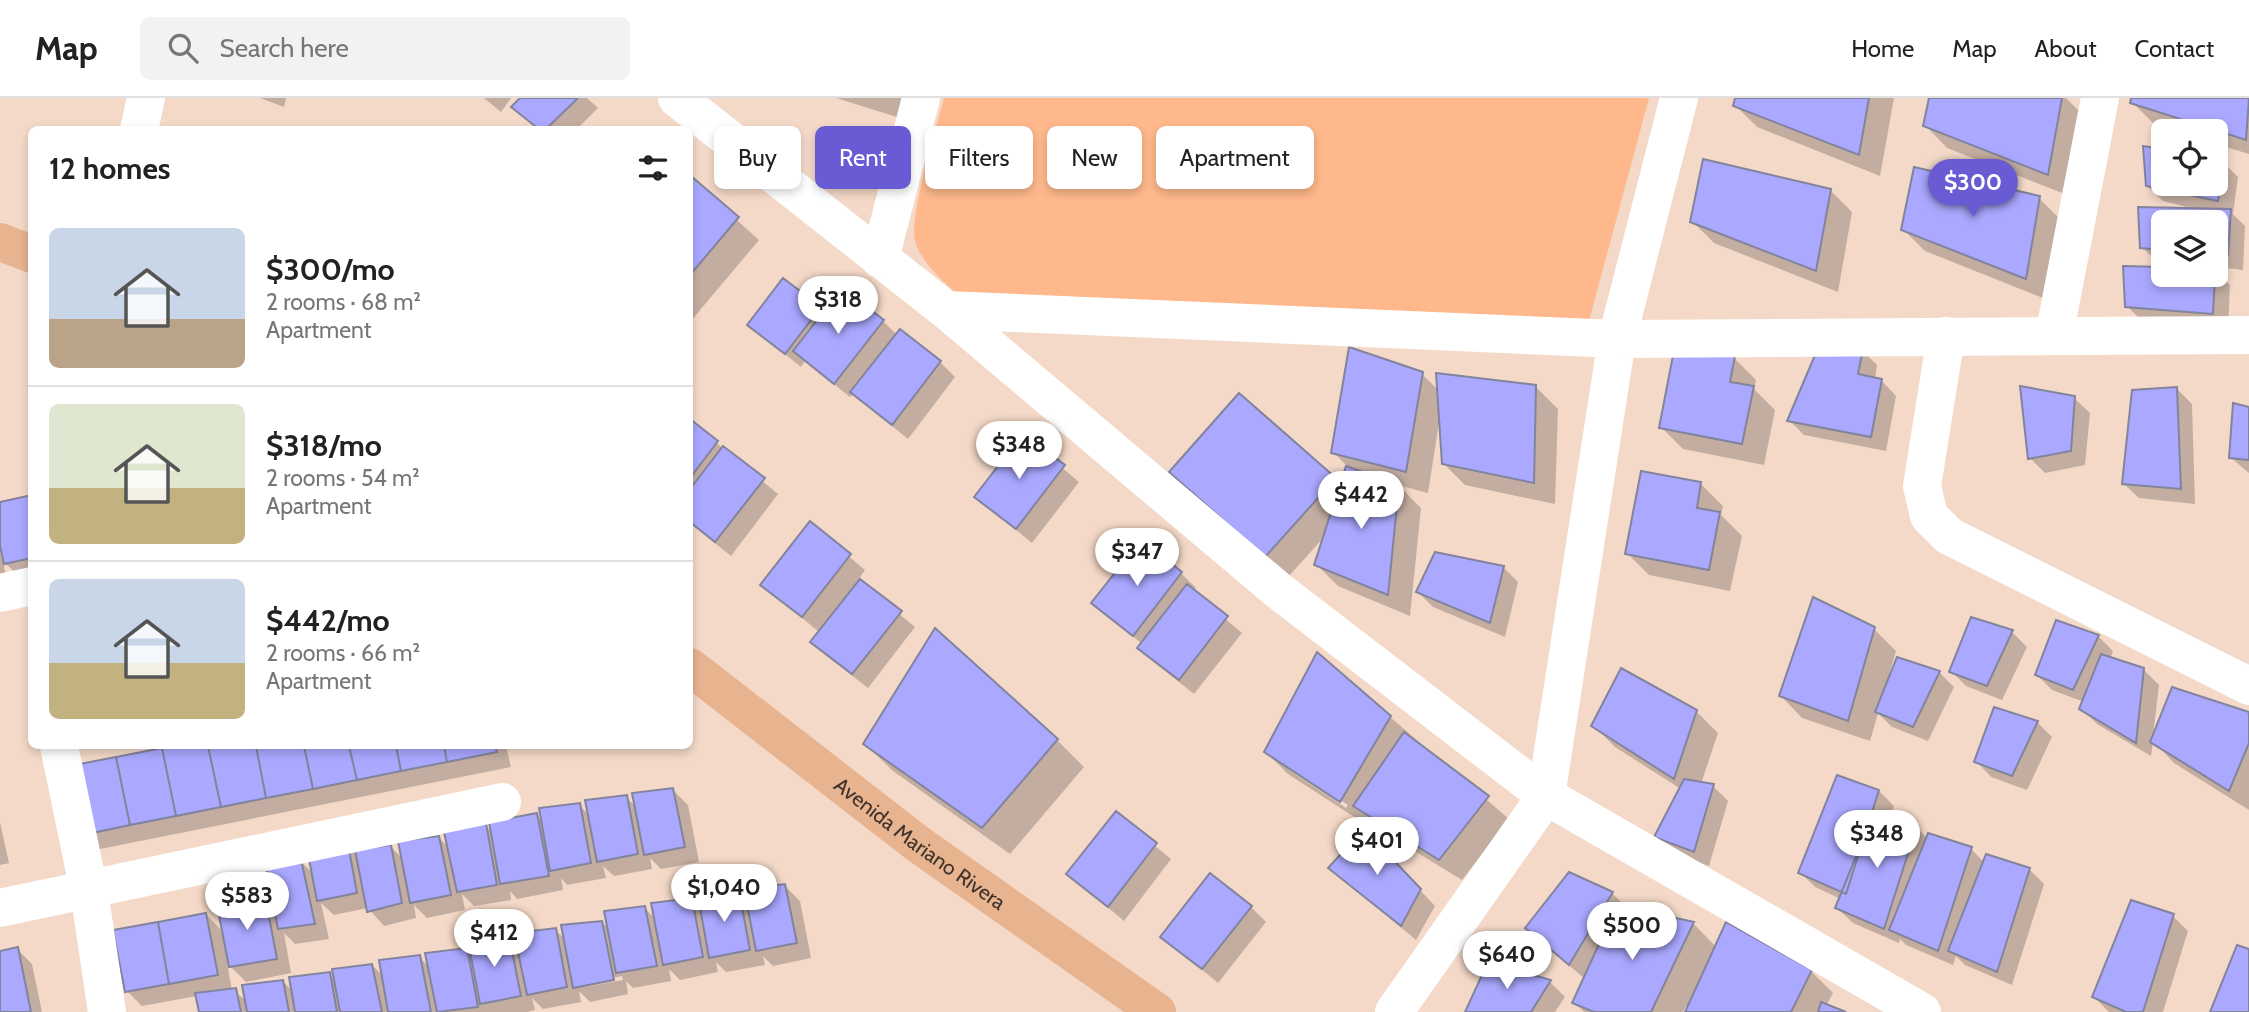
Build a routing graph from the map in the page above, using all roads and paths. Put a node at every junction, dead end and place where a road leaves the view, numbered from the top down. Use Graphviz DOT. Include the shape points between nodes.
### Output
graph roads {
  1 [pos="146,98"];
  2 [pos="677,98"];
  3 [pos="921,98"];
  4 [pos="1679,98"];
  5 [pos="2100,98"];
  6 [pos="140,126"];
  7 [pos="0,242"];
  8 [pos="28,252"];
  9 [pos="880,260"];
  10 [pos="946,310"];
  11 [pos="2249,335"];
  12 [pos="1945,336"];
  13 [pos="2054,336"];
  14 [pos="1617,339"];
  15 [pos="693,669"];
  16 [pos="2249,685"];
  17 [pos="60,749"];
  18 [pos="1546,796"];
  19 [pos="502,803"];
  20 [pos="89,891"];
  21 [pos="0,908"];
  22 [pos="107,1012"];
  23 [pos="1157,1012"];
  24 [pos="1394,1012"];
  25 [pos="1922,1012"];
  1 -- 6 [label="street"];
  2 -- 9 [label="street"];
  3 -- 9 [label="street"];
  4 -- 14 [label="street"];
  5 -- 13 [label="street"];
  7 -- 8 [label="main road"];
  9 -- 10 [label="street"];
  10 -- 14 [label="street"];
  10 -- 18 [label="street" via="1279,591"];
  11 -- 13 [label="street"];
  12 -- 13 [label="street"];
  12 -- 14 [label="street"];
  12 -- 16 [label="street" via="1922,486 1929,516 1949,536"];
  14 -- 18 [label="street"];
  15 -- 23 [label="main road, Avenida Mariano Rivera" via="918,844"];
  17 -- 20 [label="street"];
  18 -- 24 [label="street"];
  18 -- 25 [label="street"];
  19 -- 20 [label="street"];
  20 -- 21 [label="street"];
  20 -- 22 [label="street"];
}
